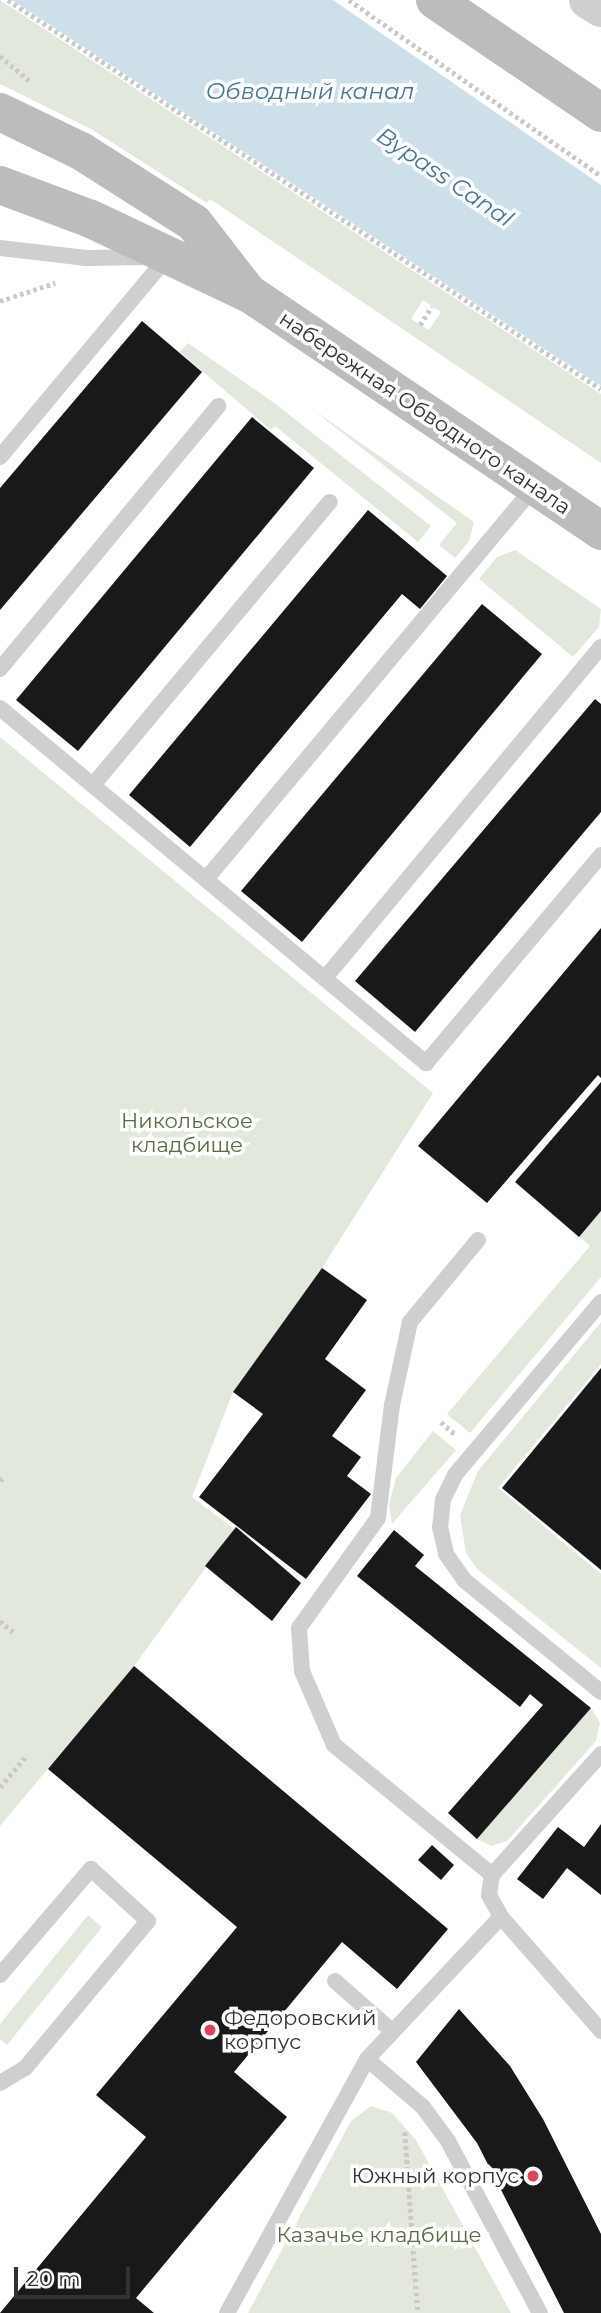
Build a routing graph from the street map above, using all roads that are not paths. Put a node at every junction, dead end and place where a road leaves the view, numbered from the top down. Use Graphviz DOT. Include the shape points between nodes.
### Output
graph roads {
  1 [pos="435,0"];
  2 [pos="588,0"];
  3 [pos="601,8"];
  4 [pos="0,112"];
  5 [pos="601,113"];
  6 [pos="0,184"];
  7 [pos="0,248"];
  8 [pos="167,257"];
  9 [pos="250,294"];
  10 [pos="218,406"];
  11 [pos="0,457"];
  12 [pos="535,486"];
  13 [pos="330,502"];
  14 [pos="601,531"];
  15 [pos="601,647"];
  16 [pos="0,669"];
  17 [pos="0,708"];
  18 [pos="93,785"];
  19 [pos="601,855"];
  20 [pos="207,878"];
  21 [pos="325,978"];
  22 [pos="478,1240"];
  23 [pos="601,1302"];
  24 [pos="601,1692"];
  25 [pos="601,1754"];
  26 [pos="492,1875"];
  27 [pos="501,1917"];
  28 [pos="0,1975"];
  29 [pos="335,1981"];
  30 [pos="393,2031"];
  31 [pos="601,2031"];
  32 [pos="367,2059"];
  33 [pos="0,2083"];
  34 [pos="228,2313"];
  35 [pos="540,2313"];
  1 -- 5 [label="main road"];
  2 -- 3 [label="street"];
  4 -- 9 [label="main road, набережная Обводного канала" via="81,151 194,223"];
  6 -- 8 [label="main road, набережная Обводного канала" via="90,219"];
  7 -- 8 [label="lane" via="86,258"];
  8 -- 9 [label="main road, набережная Обводного канала"];
  8 -- 11 [label="lane"];
  9 -- 12 [label="main road, набережная Обводного канала"];
  10 -- 16 [label="lane"];
  12 -- 14 [label="main road, набережная Обводного канала"];
  12 -- 20 [label="lane"];
  13 -- 18 [label="lane"];
  15 -- 21 [label="lane"];
  17 -- 18 [label="lane"];
  18 -- 20 [label="lane"];
  19 -- 21 [label="lane" via="426,1063"];
  20 -- 21 [label="lane"];
  22 -- 26 [label="lane" via="410,1322 392,1405 378,1518 326,1584 299,1628 302,1671 334,1745"];
  23 -- 24 [label="lane" via="454,1475 443,1500 440,1527 446,1554 464,1580"];
  25 -- 26 [label="lane"];
  26 -- 27 [label="lane" via="489,1895"];
  27 -- 30 [label="lane"];
  27 -- 31 [label="lane"];
  28 -- 33 [label="lane" via="91,1869 148,1921 25,2068"];
  29 -- 30 [label="lane"];
  30 -- 32 [label="lane"];
  32 -- 34 [label="lane"];
  32 -- 35 [label="lane" via="423,2107 448,2141"];
}
